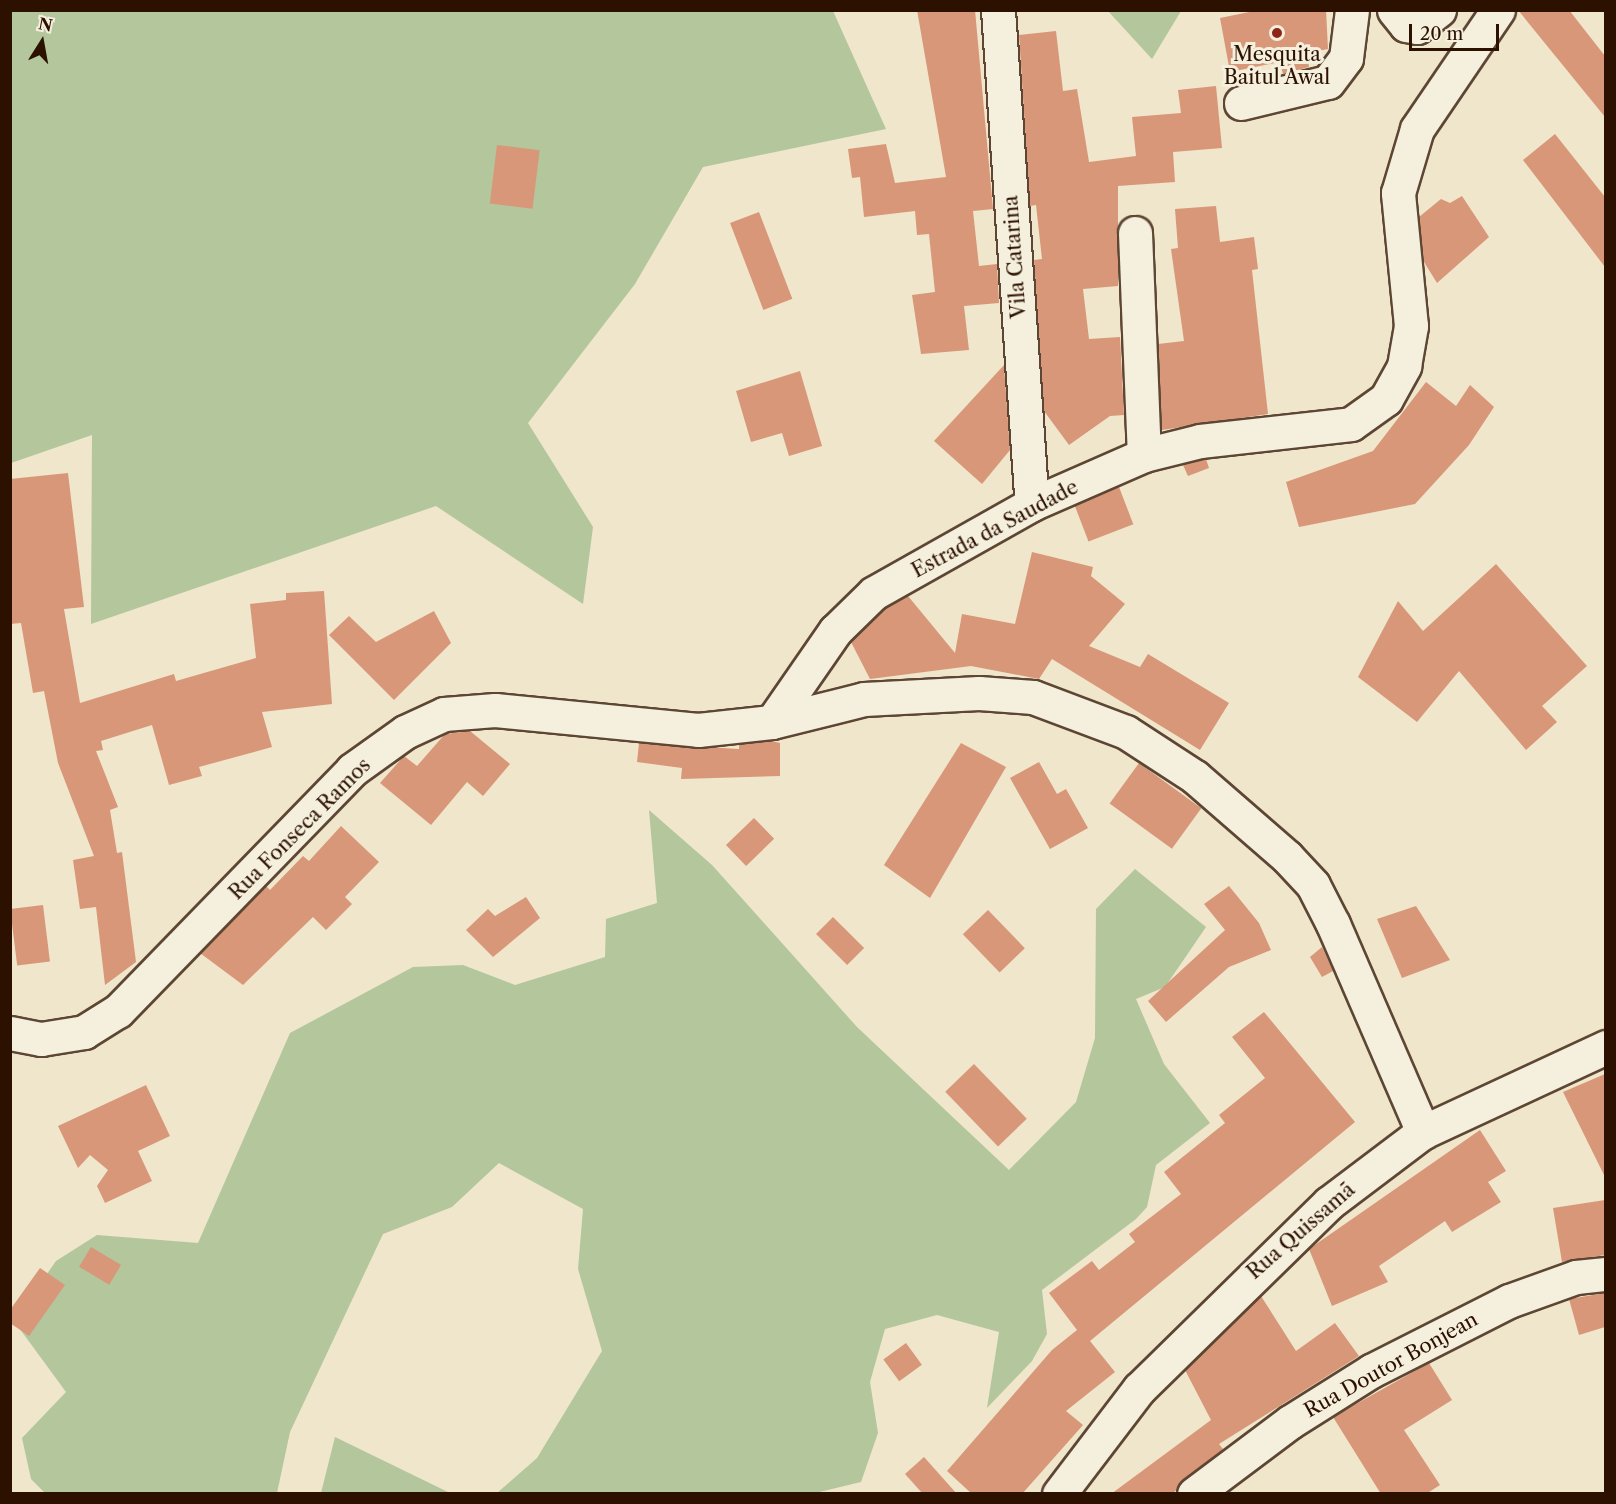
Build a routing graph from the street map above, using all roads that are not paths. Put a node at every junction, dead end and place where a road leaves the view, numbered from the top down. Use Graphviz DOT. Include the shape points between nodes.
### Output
graph roads {
  1 [pos="998,10"];
  2 [pos="1352,10"];
  3 [pos="1394,10"];
  4 [pos="1439,10"];
  5 [pos="1492,12"];
  6 [pos="1241,103"];
  7 [pos="1135,233"];
  8 [pos="1144,455"];
  9 [pos="1032,504"];
  10 [pos="772,722"];
  11 [pos="10,1033"];
  12 [pos="1605,1047"];
  13 [pos="1423,1132"];
  14 [pos="1605,1274"];
  15 [pos="1059,1494"];
  16 [pos="1194,1494"];
  1 -- 9 [label="street, Vila Catarina"];
  2 -- 6 [label="street" via="1346,58 1328,82"];
  3 -- 4 [label="street" via="1406,25 1417,27"];
  5 -- 8 [label="street, Estrada da Saudade" via="1417,129 1398,193 1411,326 1404,366 1386,399 1351,424 1200,441"];
  7 -- 8 [label="street"];
  8 -- 9 [label="street, Estrada da Saudade"];
  9 -- 10 [label="street, Estrada da Saudade" via="874,593 835,631"];
  10 -- 11 [label="street, Rua Fonseca Ramos" via="698,730 495,710 444,714 405,732 352,770 118,1011 84,1032 41,1039"];
  10 -- 13 [label="street, Rua Fonseca Ramos" via="864,699 979,693 1033,698 1126,732 1195,777 1313,885"];
  12 -- 13 [label="street, Rua Quissamã"];
  13 -- 15 [label="street, Rua Quissamã" via="1329,1203 1230,1294 1139,1389"];
  14 -- 16 [label="street, Rua Doutor Bonjean" via="1576,1277 1509,1301 1371,1371 1290,1422"];
}
